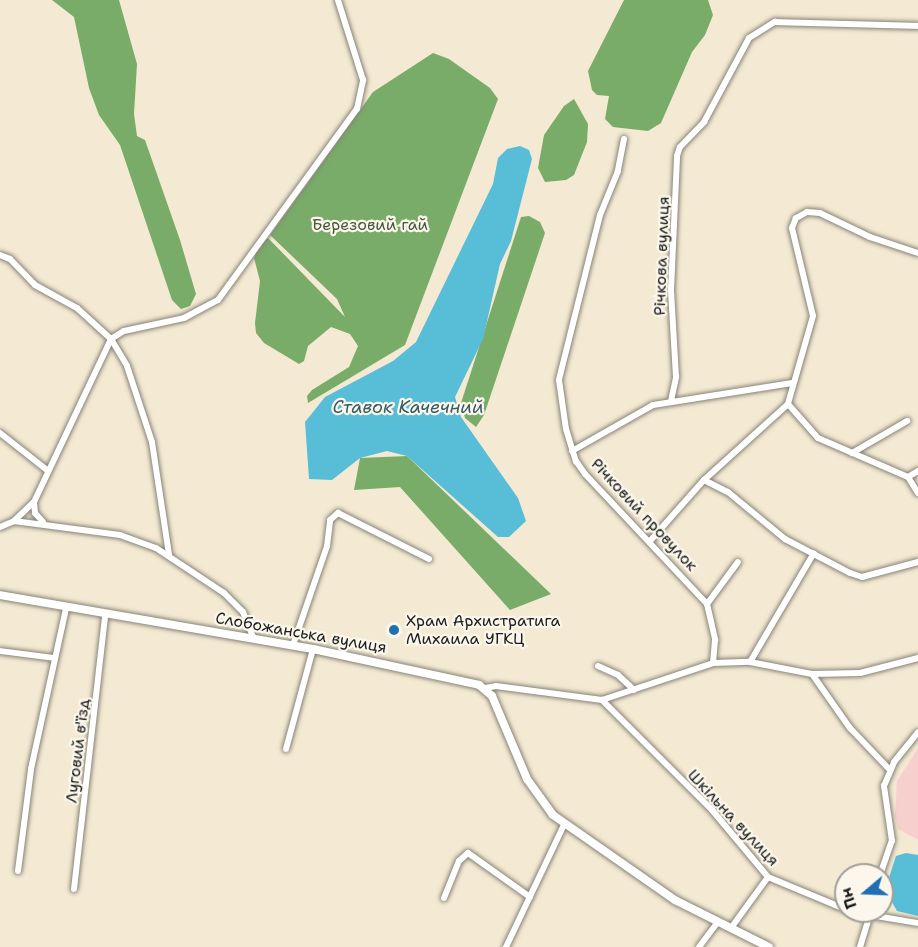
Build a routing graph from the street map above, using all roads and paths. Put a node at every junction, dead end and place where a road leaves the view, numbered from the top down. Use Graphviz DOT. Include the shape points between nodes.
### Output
graph roads {
  1 [pos="338,0"];
  2 [pos="918,26"];
  3 [pos="624,139"];
  4 [pos="918,253"];
  5 [pos="0,255"];
  6 [pos="111,339"];
  7 [pos="792,383"];
  8 [pos="671,401"];
  9 [pos="788,404"];
  10 [pos="907,421"];
  11 [pos="0,433"];
  12 [pos="572,451"];
  13 [pos="852,453"];
  14 [pos="48,470"];
  15 [pos="918,471"];
  16 [pos="908,477"];
  17 [pos="704,480"];
  18 [pos="918,493"];
  19 [pos="34,502"];
  20 [pos="14,521"];
  21 [pos="47,523"];
  22 [pos="0,527"];
  23 [pos="650,541"];
  24 [pos="813,553"];
  25 [pos="169,555"];
  26 [pos="429,559"];
  27 [pos="738,562"];
  28 [pos="918,562"];
  29 [pos="0,595"];
  30 [pos="707,604"];
  31 [pos="66,608"];
  32 [pos="105,616"];
  33 [pos="254,639"];
  34 [pos="293,645"];
  35 [pos="313,649"];
  36 [pos="0,651"];
  37 [pos="56,658"];
  38 [pos="918,658"];
  39 [pos="750,662"];
  40 [pos="713,663"];
  41 [pos="598,666"];
  42 [pos="813,674"];
  43 [pos="485,688"];
  44 [pos="633,690"];
  45 [pos="602,700"];
  46 [pos="918,732"];
  47 [pos="286,749"];
  48 [pos="890,770"];
  49 [pos="564,825"];
  50 [pos="884,863"];
  51 [pos="18,871"];
  52 [pos="768,877"];
  53 [pos="74,889"];
  54 [pos="530,897"];
  55 [pos="444,898"];
  56 [pos="834,902"];
  57 [pos="894,919"];
  58 [pos="718,922"];
  59 [pos="868,923"];
  60 [pos="918,923"];
  61 [pos="731,928"];
  62 [pos="506,947"];
  63 [pos="699,947"];
  64 [pos="769,947"];
  65 [pos="860,947"];
  1 -- 6 [label="street" via="363,80 357,109 218,300 184,318 124,331"];
  2 -- 8 [label="street, Річкова вулиця" via="776,22 750,38 704,122 680,147 677,156 671,290 676,377"];
  3 -- 12 [label="street, Річковий провулок" via="618,171 600,215 559,380"];
  4 -- 7 [label="street" via="813,212 800,214 792,228 813,316 805,354"];
  5 -- 6 [label="street" via="10,259 35,285 77,308"];
  6 -- 14 [label="street"];
  6 -- 25 [label="street" via="138,393 152,442"];
  7 -- 8 [label="street"];
  7 -- 9 [label="street"];
  8 -- 12 [label="street" via="643,409"];
  9 -- 13 [label="street" via="818,438"];
  9 -- 17 [label="street"];
  10 -- 13 [label="street"];
  11 -- 14 [label="street"];
  12 -- 23 [label="street, Річковий провулок" via="596,487"];
  13 -- 16 [label="street"];
  14 -- 19 [label="street"];
  15 -- 16 [label="street"];
  16 -- 18 [label="street"];
  17 -- 23 [label="street"];
  17 -- 24 [label="street" via="728,492 785,539"];
  19 -- 20 [label="street"];
  19 -- 21 [label="street" via="38,518"];
  20 -- 21 [label="street"];
  20 -- 22 [label="street"];
  21 -- 25 [label="street" via="120,535"];
  23 -- 30 [label="street, Річковий провулок"];
  24 -- 28 [label="street" via="862,577"];
  24 -- 39 [label="street"];
  25 -- 33 [label="street" via="230,599 243,612"];
  26 -- 34 [label="street" via="338,513"];
  27 -- 30 [label="street"];
  29 -- 31 [label="street, Слобожанська вулиця"];
  30 -- 40 [label="street, Річковий провулок" via="715,640"];
  31 -- 32 [label="street, Слобожанська вулиця"];
  31 -- 37 [label="street"];
  32 -- 33 [label="street, Слобожанська вулиця"];
  32 -- 53 [label="street, Луговий в'їзд"];
  33 -- 34 [label="street, Слобожанська вулиця"];
  34 -- 35 [label="street, Слобожанська вулиця"];
  35 -- 43 [label="street, Слобожанська вулиця"];
  35 -- 47 [label="street"];
  36 -- 37 [label="street"];
  37 -- 51 [label="street" via="31,769"];
  38 -- 42 [label="street" via="860,673"];
  39 -- 40 [label="street"];
  39 -- 42 [label="street"];
  40 -- 44 [label="street"];
  41 -- 44 [label="street" via="618,675"];
  42 -- 48 [label="street" via="850,728"];
  43 -- 45 [label="street" via="496,686"];
  43 -- 49 [label="street" via="496,704 531,785"];
  44 -- 45 [label="street"];
  45 -- 52 [label="street, Шкільна вулиця" via="712,810"];
  46 -- 48 [label="street"];
  48 -- 50 [label="street" via="884,799 892,841"];
  49 -- 54 [label="street"];
  49 -- 58 [label="street" via="675,900"];
  52 -- 56 [label="street, Шкільна вулиця"];
  52 -- 61 [label="street"];
  54 -- 55 [label="street" via="468,853 459,861"];
  54 -- 62 [label="street"];
  57 -- 60 [label="street, Шкільна вулиця"];
  58 -- 61 [label="street"];
  58 -- 63 [label="street"];
  59 -- 65 [label="street"];
  61 -- 64 [label="street"];
}
